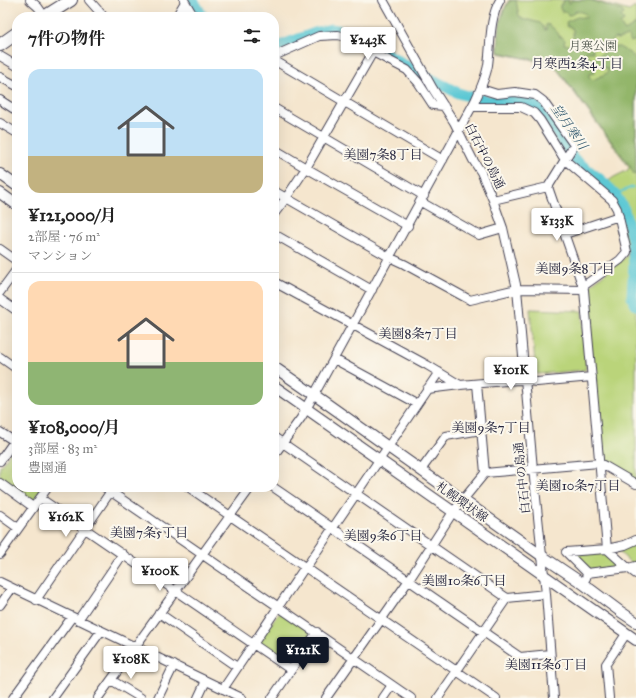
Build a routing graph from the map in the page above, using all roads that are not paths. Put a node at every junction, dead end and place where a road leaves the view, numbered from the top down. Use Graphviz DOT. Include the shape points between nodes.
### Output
graph roads {
  1 [pos="30,0"];
  2 [pos="71,0"];
  3 [pos="89,0"];
  4 [pos="383,0"];
  5 [pos="500,0"];
  6 [pos="184,1"];
  7 [pos="41,12"];
  8 [pos="52,12"];
  9 [pos="100,12"];
  10 [pos="178,12"];
  11 [pos="191,12"];
  12 [pos="12,38"];
  13 [pos="0,44"];
  14 [pos="373,52"];
  15 [pos="279,54"];
  16 [pos="0,56"];
  17 [pos="12,63"];
  18 [pos="279,63"];
  19 [pos="0,76"];
  20 [pos="12,83"];
  21 [pos="480,91"];
  22 [pos="0,100"];
  23 [pos="344,101"];
  24 [pos="474,104"];
  25 [pos="444,106"];
  26 [pos="12,108"];
  27 [pos="279,111"];
  28 [pos="0,123"];
  29 [pos="12,130"];
  30 [pos="459,132"];
  31 [pos="324,137"];
  32 [pos="279,152"];
  33 [pos="566,158"];
  34 [pos="443,160"];
  35 [pos="306,168"];
  36 [pos="0,174"];
  37 [pos="12,182"];
  38 [pos="548,187"];
  39 [pos="0,193"];
  40 [pos="279,194"];
  41 [pos="286,198"];
  42 [pos="422,199"];
  43 [pos="493,200"];
  44 [pos="12,201"];
  45 [pos="279,207"];
  46 [pos="619,216"];
  47 [pos="408,226"];
  48 [pos="503,228"];
  49 [pos="564,234"];
  50 [pos="279,237"];
  51 [pos="0,249"];
  52 [pos="12,257"];
  53 [pos="389,258"];
  54 [pos="12,276"];
  55 [pos="279,285"];
  56 [pos="517,288"];
  57 [pos="583,288"];
  58 [pos="372,290"];
  59 [pos="0,292"];
  60 [pos="0,299"];
  61 [pos="12,307"];
  62 [pos="352,326"];
  63 [pos="0,357"];
  64 [pos="334,359"];
  65 [pos="12,365"];
  66 [pos="279,371"];
  67 [pos="439,372"];
  68 [pos="592,376"];
  69 [pos="526,381"];
  70 [pos="477,384"];
  71 [pos="460,385"];
  72 [pos="279,389"];
  73 [pos="428,389"];
  74 [pos="314,396"];
  75 [pos="417,404"];
  76 [pos="307,408"];
  77 [pos="481,430"];
  78 [pos="0,432"];
  79 [pos="12,437"];
  80 [pos="279,441"];
  81 [pos="283,443"];
  82 [pos="12,444"];
  83 [pos="388,447"];
  84 [pos="279,448"];
  85 [pos="379,459"];
  86 [pos="0,461"];
  87 [pos="599,463"];
  88 [pos="422,470"];
  89 [pos="533,470"];
  90 [pos="485,473"];
  91 [pos="0,482"];
  92 [pos="636,484"];
  93 [pos="12,491"];
  94 [pos="279,491"];
  95 [pos="13,492"];
  96 [pos="44,492"];
  97 [pos="108,492"];
  98 [pos="116,492"];
  99 [pos="196,492"];
  100 [pos="247,492"];
  101 [pos="356,494"];
  102 [pos="40,498"];
  103 [pos="462,500"];
  104 [pos="33,507"];
  105 [pos="453,512"];
  106 [pos="0,515"];
  107 [pos="230,515"];
  108 [pos="18,528"];
  109 [pos="85,528"];
  110 [pos="332,528"];
  111 [pos="636,540"];
  112 [pos="431,546"];
  113 [pos="607,549"];
  114 [pos="1,551"];
  115 [pos="123,554"];
  116 [pos="202,554"];
  117 [pos="542,556"];
  118 [pos="305,567"];
  119 [pos="632,567"];
  120 [pos="587,572"];
  121 [pos="636,574"];
  122 [pos="544,575"];
  123 [pos="408,580"];
  124 [pos="0,582"];
  125 [pos="582,583"];
  126 [pos="12,588"];
  127 [pos="176,590"];
  128 [pos="546,594"];
  129 [pos="507,598"];
  130 [pos="36,600"];
  131 [pos="0,605"];
  132 [pos="278,607"];
  133 [pos="159,613"];
  134 [pos="75,618"];
  135 [pos="381,619"];
  136 [pos="636,622"];
  137 [pos="101,631"];
  138 [pos="484,631"];
  139 [pos="317,632"];
  140 [pos="626,634"];
  141 [pos="636,640"];
  142 [pos="253,643"];
  143 [pos="136,647"];
  144 [pos="550,654"];
  145 [pos="354,658"];
  146 [pos="174,665"];
  147 [pos="237,667"];
  148 [pos="291,670"];
  149 [pos="457,671"];
  150 [pos="111,680"];
  151 [pos="206,681"];
  152 [pos="392,685"];
  153 [pos="223,689"];
  154 [pos="13,698"];
  155 [pos="53,698"];
  156 [pos="98,698"];
  157 [pos="141,698"];
  158 [pos="158,698"];
  159 [pos="198,698"];
  160 [pos="242,698"];
  161 [pos="272,698"];
  162 [pos="326,698"];
  163 [pos="383,698"];
  164 [pos="411,698"];
  165 [pos="438,698"];
  166 [pos="496,698"];
  167 [pos="554,698"];
  168 [pos="608,698"];
  1 -- 7 [label="street"];
  2 -- 8 [label="highway"];
  3 -- 9 [label="street"];
  4 -- 25 [label="street, 白石中の島通"];
  5 -- 21 [label="street" via="495,8 488,66"];
  6 -- 10 [label="street"];
  6 -- 11 [label="street"];
  12 -- 13 [label="highway"];
  14 -- 15 [label="street" via="351,38 338,35 319,36"];
  14 -- 23 [label="street"];
  14 -- 25 [label="street" via="407,70 433,106"];
  16 -- 17 [label="street"];
  18 -- 23 [label="street"];
  19 -- 20 [label="street"];
  21 -- 24 [label="street"];
  21 -- 33 [label="street" via="535,95 543,101 574,145"];
  22 -- 26 [label="street"];
  23 -- 31 [label="street"];
  23 -- 34 [label="street"];
  24 -- 30 [label="street"];
  24 -- 33 [label="street" via="521,107 534,113"];
  25 -- 30 [label="street, 白石中の島通"];
  27 -- 31 [label="street"];
  28 -- 29 [label="street"];
  30 -- 34 [label="street"];
  30 -- 43 [label="street, 白石中の島通"];
  31 -- 35 [label="street"];
  31 -- 42 [label="street"];
  32 -- 35 [label="street"];
  33 -- 38 [label="street"];
  33 -- 46 [label="street" via="612,200"];
  34 -- 42 [label="street"];
  35 -- 41 [label="street"];
  35 -- 47 [label="street"];
  36 -- 37 [label="main road"];
  38 -- 43 [label="street"];
  38 -- 49 [label="street"];
  39 -- 44 [label="main road"];
  40 -- 41 [label="street"];
  41 -- 45 [label="street"];
  41 -- 53 [label="street"];
  42 -- 47 [label="street"];
  42 -- 48 [label="street" via="479,235"];
  43 -- 48 [label="street, 白石中の島通"];
  46 -- 49 [label="street"];
  46 -- 57 [label="street" via="627,252"];
  47 -- 53 [label="street"];
  48 -- 56 [label="street, 白石中の島通"];
  49 -- 57 [label="street"];
  50 -- 58 [label="street"];
  51 -- 52 [label="street"];
  53 -- 56 [label="street" via="470,300"];
  53 -- 58 [label="street"];
  54 -- 59 [label="street"];
  55 -- 62 [label="street"];
  56 -- 57 [label="street"];
  56 -- 69 [label="street, 白石中の島通"];
  57 -- 68 [label="street"];
  58 -- 62 [label="street"];
  60 -- 61 [label="street"];
  62 -- 64 [label="street"];
  62 -- 67 [label="street"];
  63 -- 65 [label="street"];
  64 -- 74 [label="street"];
  64 -- 75 [label="street"];
  66 -- 74 [label="main road, 札幌環状線"];
  67 -- 71 [label="street"];
  67 -- 73 [label="street"];
  68 -- 69 [label="street"];
  68 -- 87 [label="street"];
  69 -- 70 [label="street"];
  69 -- 89 [label="street, 白石中の島通"];
  70 -- 71 [label="street"];
  70 -- 77 [label="street"];
  71 -- 73 [label="street"];
  72 -- 76 [label="main road, 札幌環状線"];
  73 -- 75 [label="street"];
  74 -- 76 [label="street"];
  74 -- 83 [label="main road, 札幌環状線"];
  75 -- 83 [label="street"];
  76 -- 81 [label="street"];
  76 -- 85 [label="main road, 札幌環状線"];
  77 -- 88 [label="street" via="446,436"];
  77 -- 90 [label="street"];
  78 -- 79 [label="street"];
  80 -- 81 [label="street"];
  81 -- 84 [label="street"];
  81 -- 101 [label="street"];
  82 -- 86 [label="street"];
  83 -- 85 [label="street"];
  83 -- 88 [label="main road, 札幌環状線"];
  85 -- 101 [label="street"];
  85 -- 105 [label="main road, 札幌環状線"];
  87 -- 89 [label="street"];
  87 -- 92 [label="street"];
  87 -- 113 [label="street"];
  88 -- 103 [label="main road, 札幌環状線"];
  89 -- 90 [label="street"];
  89 -- 117 [label="street, 白石中の島通"];
  90 -- 103 [label="street"];
  91 -- 93 [label="street"];
  94 -- 110 [label="street"];
  95 -- 104 [label="street"];
  96 -- 102 [label="street"];
  97 -- 109 [label="street"];
  98 -- 116 [label="street"];
  99 -- 107 [label="street"];
  100 -- 107 [label="street"];
  101 -- 110 [label="street"];
  101 -- 112 [label="street"];
  102 -- 104 [label="street"];
  102 -- 109 [label="street"];
  103 -- 105 [label="street"];
  103 -- 117 [label="main road, 札幌環状線"];
  104 -- 108 [label="street"];
  105 -- 112 [label="street"];
  105 -- 122 [label="main road, 札幌環状線"];
  106 -- 108 [label="street"];
  107 -- 116 [label="street"];
  107 -- 118 [label="street"];
  108 -- 114 [label="street"];
  109 -- 115 [label="street"];
  109 -- 130 [label="street"];
  110 -- 118 [label="street"];
  110 -- 123 [label="street"];
  111 -- 113 [label="street"];
  112 -- 123 [label="street"];
  112 -- 129 [label="street"];
  113 -- 119 [label="street"];
  113 -- 120 [label="street" via="566,552"];
  115 -- 127 [label="street"];
  115 -- 134 [label="street"];
  116 -- 127 [label="street"];
  116 -- 132 [label="street"];
  117 -- 122 [label="street, 白石中の島通"];
  117 -- 125 [label="main road, 札幌環状線"];
  118 -- 132 [label="street"];
  118 -- 135 [label="street"];
  119 -- 120 [label="street"];
  119 -- 121 [label="street"];
  120 -- 125 [label="street"];
  122 -- 128 [label="street, 白石中の島通"];
  122 -- 140 [label="main road, 札幌環状線"];
  123 -- 135 [label="street"];
  123 -- 138 [label="street"];
  124 -- 126 [label="street"];
  125 -- 136 [label="main road, 札幌環状線"];
  126 -- 130 [label="street"];
  126 -- 131 [label="street"];
  127 -- 133 [label="street"];
  127 -- 142 [label="street"];
  128 -- 129 [label="street"];
  128 -- 144 [label="street, 白石中の島通"];
  129 -- 138 [label="street"];
  130 -- 134 [label="street"];
  132 -- 139 [label="street"];
  132 -- 142 [label="street"];
  133 -- 143 [label="street"];
  133 -- 147 [label="street"];
  134 -- 137 [label="street"];
  134 -- 154 [label="street"];
  135 -- 145 [label="street"];
  135 -- 149 [label="street"];
  137 -- 143 [label="street"];
  137 -- 155 [label="street"];
  138 -- 144 [label="street" via="520,656"];
  138 -- 149 [label="street"];
  139 -- 145 [label="street"];
  139 -- 148 [label="street"];
  140 -- 141 [label="main road, 札幌環状線"];
  140 -- 168 [label="street" via="606,664"];
  142 -- 147 [label="street"];
  142 -- 148 [label="street"];
  143 -- 146 [label="street"];
  143 -- 150 [label="street"];
  144 -- 167 [label="street, 白石中の島通"];
  145 -- 152 [label="street"];
  145 -- 162 [label="street"];
  146 -- 151 [label="street"];
  146 -- 158 [label="street"];
  147 -- 153 [label="street"];
  148 -- 161 [label="street"];
  149 -- 165 [label="street"];
  149 -- 166 [label="street"];
  150 -- 156 [label="street"];
  150 -- 157 [label="street"];
  151 -- 153 [label="street"];
  151 -- 159 [label="street"];
  152 -- 163 [label="street"];
  152 -- 164 [label="street"];
  153 -- 160 [label="street"];
}
